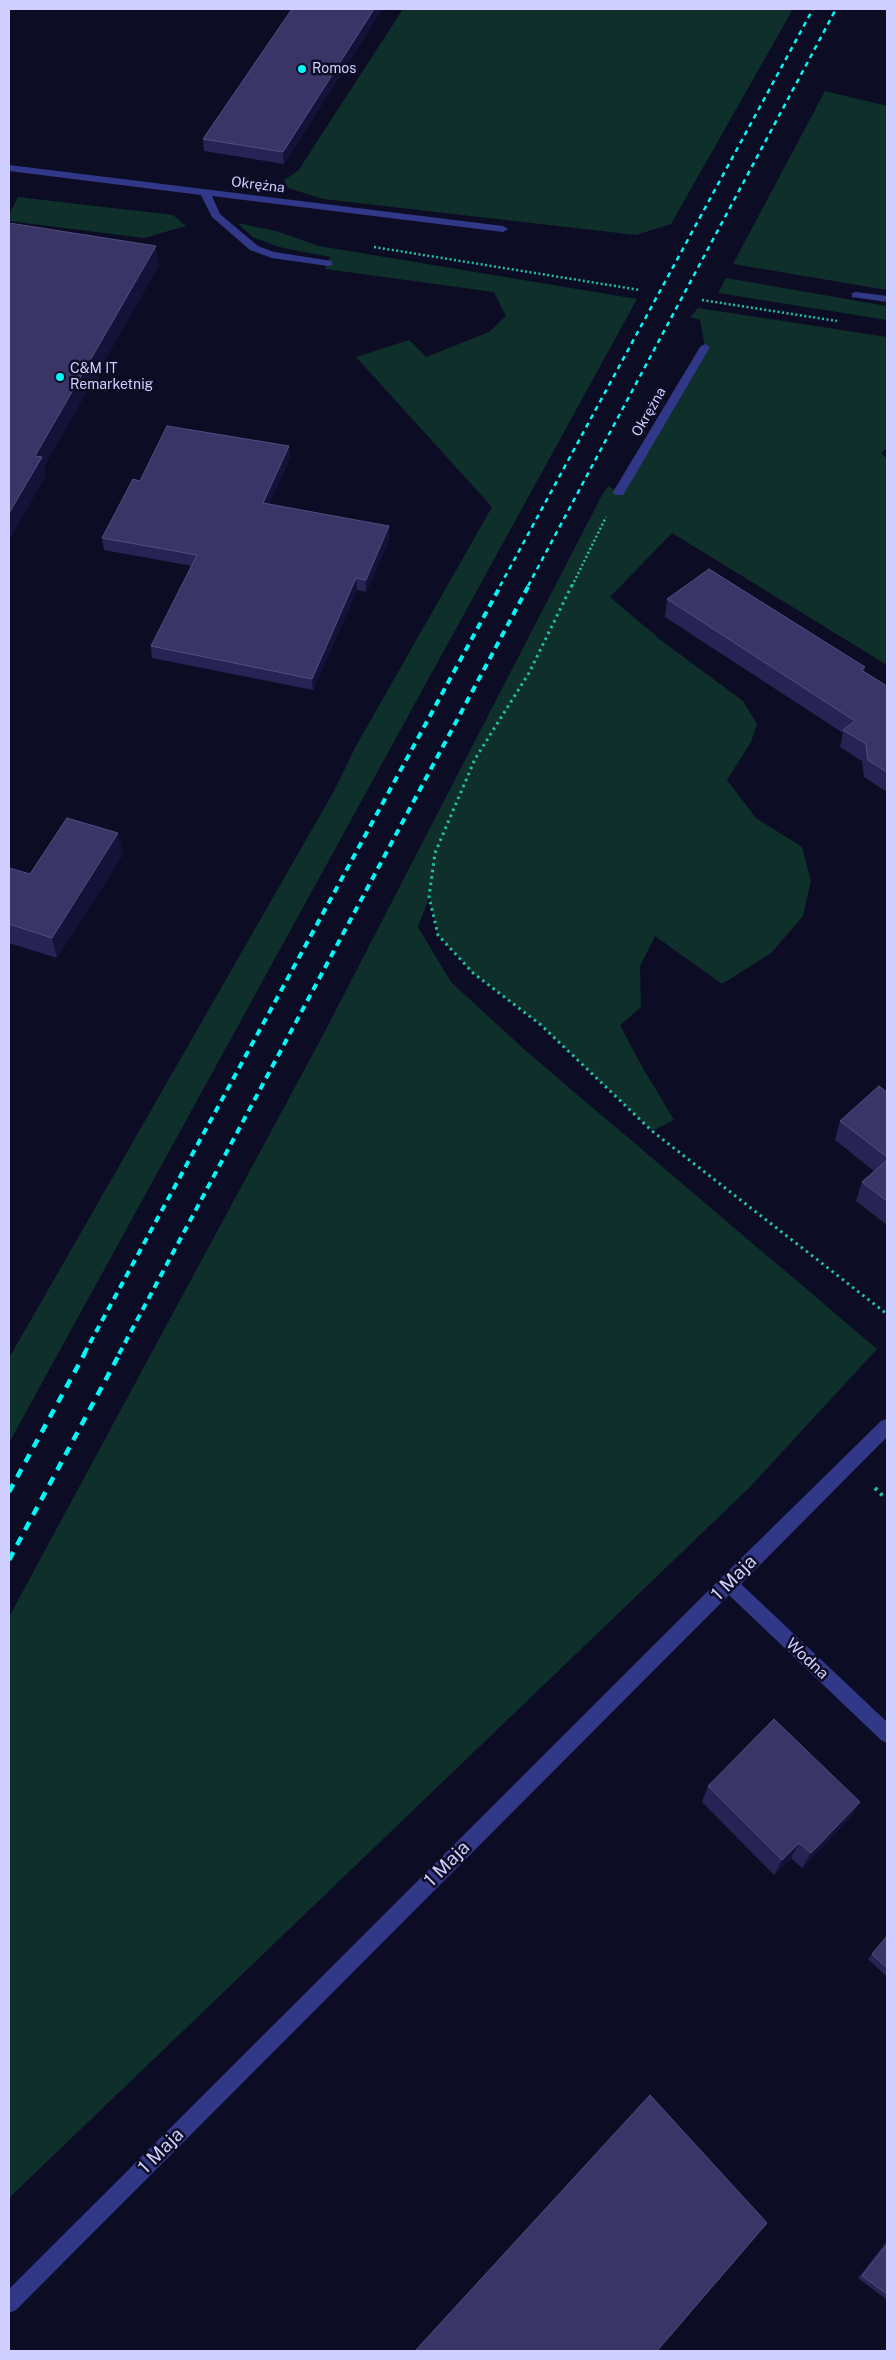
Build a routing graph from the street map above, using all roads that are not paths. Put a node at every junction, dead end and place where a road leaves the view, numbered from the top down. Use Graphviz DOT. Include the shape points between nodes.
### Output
graph roads {
  1 [pos="9,168"];
  2 [pos="206,194"];
  3 [pos="504,229"];
  4 [pos="328,262"];
  5 [pos="856,295"];
  6 [pos="887,299"];
  7 [pos="705,347"];
  8 [pos="619,492"];
  9 [pos="887,1426"];
  10 [pos="728,1583"];
  11 [pos="887,1734"];
  12 [pos="9,2303"];
  1 -- 2 [label="street, Okrężna"];
  2 -- 3 [label="street, Okrężna"];
  2 -- 4 [label="street" via="216,215 254,248 272,255"];
  5 -- 6 [label="street"];
  7 -- 8 [label="street, Okrężna"];
  9 -- 10 [label="street, 1 Maja"];
  10 -- 11 [label="street, Wodna"];
  10 -- 12 [label="street, 1 Maja"];
}
